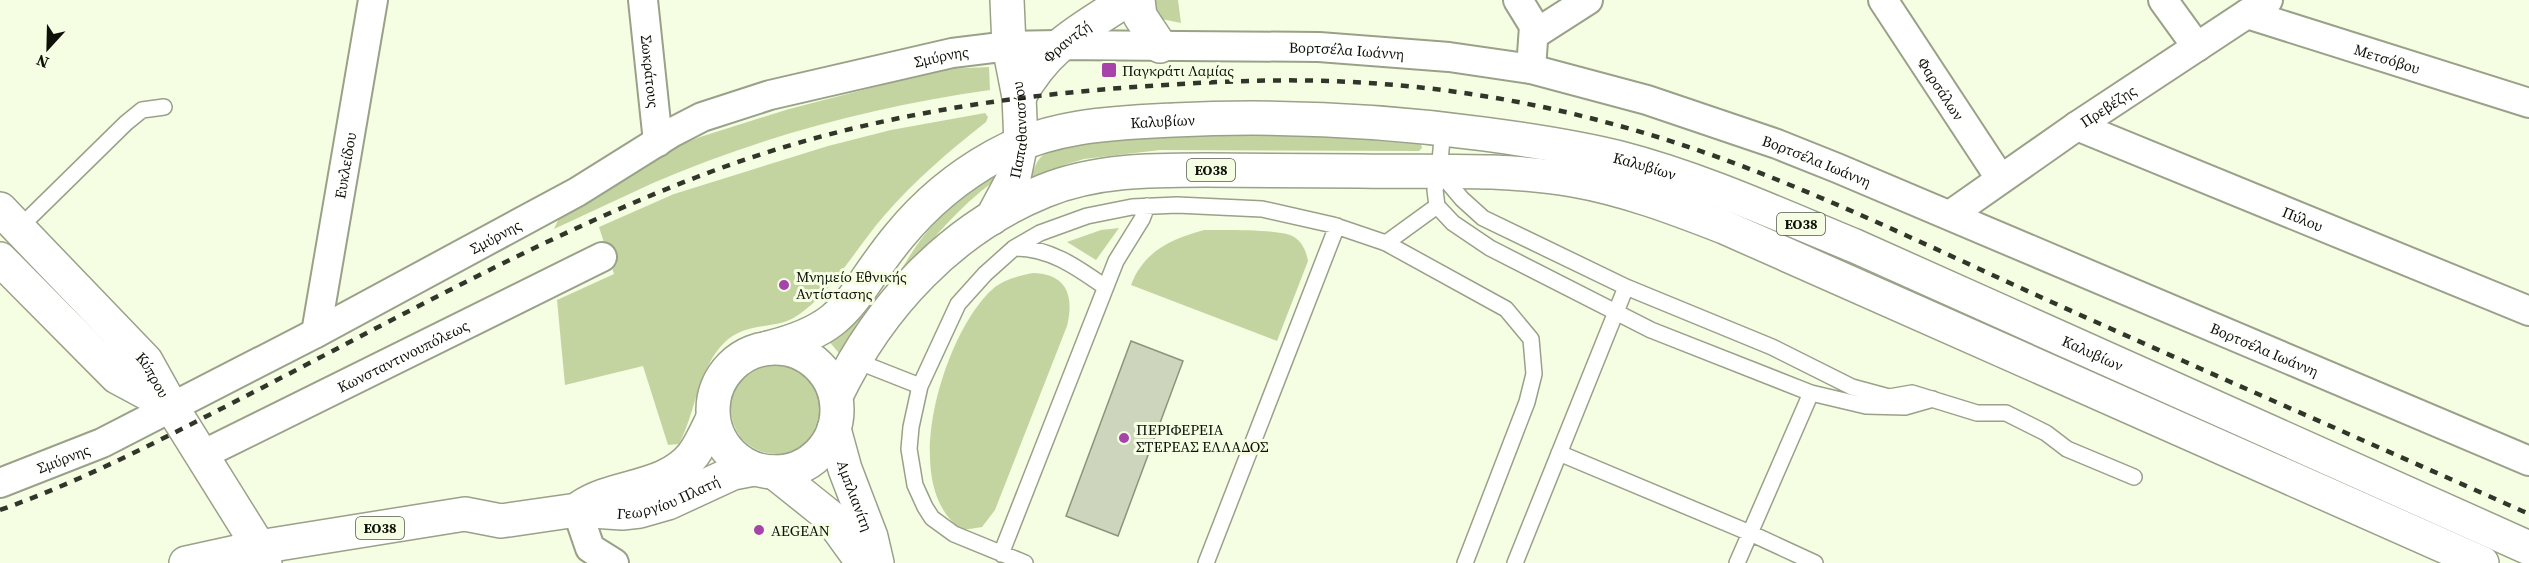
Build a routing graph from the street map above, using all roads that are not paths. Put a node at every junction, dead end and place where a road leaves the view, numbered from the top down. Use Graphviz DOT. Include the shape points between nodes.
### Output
graph roads {
  1 [pos="373,0"];
  2 [pos="643,0"];
  3 [pos="1007,0"];
  4 [pos="1127,0"];
  5 [pos="1138,0"];
  6 [pos="1518,0"];
  7 [pos="1588,0"];
  8 [pos="1883,0"];
  9 [pos="2163,0"];
  10 [pos="2258,7"];
  11 [pos="1535,34"];
  12 [pos="1058,45"];
  13 [pos="1009,46"];
  14 [pos="1160,46"];
  15 [pos="2197,47"];
  16 [pos="1531,69"];
  17 [pos="1019,97"];
  18 [pos="2529,103"];
  19 [pos="164,107"];
  20 [pos="2077,126"];
  21 [pos="1443,128"];
  22 [pos="658,142"];
  23 [pos="1021,142"];
  24 [pos="1439,172"];
  25 [pos="2000,178"];
  26 [pos="1147,206"];
  27 [pos="1437,206"];
  28 [pos="1950,214"];
  29 [pos="992,218"];
  30 [pos="10,219"];
  31 [pos="1337,226"];
  32 [pos="1386,243"];
  33 [pos="1014,248"];
  34 [pos="602,257"];
  35 [pos="0,259"];
  36 [pos="1104,287"];
  37 [pos="1626,287"];
  38 [pos="2529,311"];
  39 [pos="1615,313"];
  40 [pos="316,333"];
  41 [pos="768,348"];
  42 [pos="854,360"];
  43 [pos="920,386"];
  44 [pos="1811,393"];
  45 [pos="836,396"];
  46 [pos="1933,399"];
  47 [pos="171,406"];
  48 [pos="713,418"];
  49 [pos="834,429"];
  50 [pos="1560,453"];
  51 [pos="202,455"];
  52 [pos="2529,461"];
  53 [pos="764,470"];
  54 [pos="2134,477"];
  55 [pos="0,483"];
  56 [pos="577,510"];
  57 [pos="501,521"];
  58 [pos="1750,533"];
  59 [pos="2529,548"];
  60 [pos="1001,554"];
  61 [pos="262,555"];
  62 [pos="186,563"];
  63 [pos="290,563"];
  64 [pos="615,563"];
  65 [pos="862,563"];
  66 [pos="877,563"];
  67 [pos="1025,563"];
  68 [pos="1206,563"];
  69 [pos="1465,563"];
  70 [pos="1515,563"];
  71 [pos="1737,563"];
  72 [pos="1815,563"];
  73 [pos="2482,563"];
  1 -- 40 [label="street, Ευκλείδου"];
  2 -- 22 [label="street, Σωκράτους"];
  3 -- 13 [label="main road, Παπαθανασίου"];
  4 -- 12 [label="main road, Φραντζή"];
  5 -- 14 [label="main road" via="1140,16"];
  6 -- 11 [label="street"];
  7 -- 11 [label="street"];
  8 -- 25 [label="street, Φαρσάλων"];
  9 -- 15 [label="street"];
  10 -- 15 [label="street, Πρεβέζης"];
  10 -- 18 [label="street, Μετσόβου"];
  11 -- 16 [label="street"];
  12 -- 13 [label="street, Σμύρνης"];
  12 -- 14 [label="street, Βορτσέλα Ιωάννη"];
  12 -- 17 [label="main road, Φραντζή" via="1039,65"];
  13 -- 17 [label="main road, Παπαθανασίου"];
  13 -- 22 [label="street, Σμύρνης" via="926,58 770,95 702,117"];
  14 -- 16 [label="street, Βορτσέλα Ιωάννη" via="1359,50"];
  15 -- 20 [label="street, Πρεβέζης"];
  16 -- 28 [label="street, Βορτσέλα Ιωάννη" via="1708,120"];
  17 -- 23 [label="main road, Παπαθανασίου"];
  19 -- 30 [label="lane" via="142,110"];
  20 -- 25 [label="street, Πρεβέζης"];
  20 -- 38 [label="street, Πύλου"];
  21 -- 23 [label="main road, Καλυβίων / ΕΟ38" via="1316,118 1192,119 1069,129"];
  21 -- 24 [label="lane"];
  21 -- 59 [label="main road, Καλυβίων / ΕΟ38" via="1615,157 1682,176 1855,246"];
  22 -- 40 [label="street, Σμύρνης" via="577,192"];
  23 -- 29 [label="main road, Παπαθανασίου" via="1014,177"];
  23 -- 41 [label="main road, Καλυβίων / ΕΟ38" via="970,170 933,198 897,237 845,310 829,324 802,339"];
  24 -- 27 [label="lane"];
  24 -- 29 [label="main road, Καλυβίων / ΕΟ38" via="1143,170 1061,185"];
  24 -- 37 [label="lane" via="1483,218"];
  24 -- 73 [label="main road, Καλυβίων / ΕΟ38" via="1575,180 1682,210"];
  25 -- 28 [label="street, Πρεβέζης"];
  26 -- 31 [label="lane" via="1262,209"];
  26 -- 33 [label="lane" via="1065,222"];
  26 -- 36 [label="lane"];
  27 -- 32 [label="lane"];
  27 -- 39 [label="lane" via="1453,223 1490,248"];
  28 -- 52 [label="street, Βορτσέλα Ιωάννη"];
  29 -- 42 [label="main road, Καλυβίων / ΕΟ38" via="965,235 926,269"];
  30 -- 47 [label="main road, Κύπρου" via="146,361"];
  31 -- 32 [label="lane"];
  31 -- 68 [label="lane"];
  32 -- 69 [label="lane" via="1506,309 1531,339 1534,374 1527,402"];
  33 -- 36 [label="lane" via="1051,254"];
  33 -- 43 [label="lane" via="958,304"];
  34 -- 51 [label="street, Κωνσταντινουπόλεως"];
  35 -- 47 [label="main road, Κύπρου" via="117,377"];
  36 -- 60 [label="lane"];
  37 -- 39 [label="lane"];
  37 -- 46 [label="lane" via="1773,347 1852,387 1889,397 1912,393"];
  39 -- 44 [label="lane"];
  39 -- 50 [label="lane"];
  40 -- 47 [label="street, Σμύρνης"];
  41 -- 45 [label="main road" via="790,350 811,359 827,375"];
  41 -- 48 [label="main road, ΕΟ38" via="748,353 726,371 713,398"];
  42 -- 43 [label="lane"];
  42 -- 45 [label="main road, Καλυβίων / ΕΟ38"];
  43 -- 60 [label="lane" via="909,449 920,498 932,518 946,529"];
  44 -- 46 [label="lane" via="1866,406 1905,407"];
  44 -- 58 [label="lane"];
  45 -- 49 [label="main road, ΕΟ38"];
  46 -- 54 [label="lane" via="1977,413 2006,412 2067,449"];
  47 -- 51 [label="main road"];
  47 -- 55 [label="street, Σμύρνης" via="102,443"];
  48 -- 53 [label="main road, ΕΟ38" via="726,449 739,461"];
  48 -- 56 [label="main road, Γεωργίου Πλατή / ΕΟ38" via="693,454 674,472 650,483 594,498"];
  49 -- 53 [label="main road, ΕΟ38" via="824,449 796,469"];
  49 -- 66 [label="main road, Αμπλιανίτη"];
  50 -- 58 [label="lane"];
  50 -- 70 [label="lane"];
  51 -- 61 [label="main road"];
  53 -- 56 [label="main road, Γεωργίου Πλατή / ΕΟ38" via="733,473 640,511"];
  53 -- 65 [label="main road, Αμπλιανίτη" via="829,516"];
  56 -- 57 [label="main road, Γεωργίου Πλατή / ΕΟ38"];
  56 -- 64 [label="street" via="590,548"];
  57 -- 61 [label="main road, Γεωργίου Πλατή / ΕΟ38" via="465,514"];
  57 -- 63 [label="main road, Γεωργίου Πλατή / ΕΟ38" via="483,532 454,538"];
  58 -- 71 [label="lane"];
  58 -- 72 [label="lane"];
  60 -- 67 [label="lane"];
  61 -- 62 [label="main road, Γεωργίου Πλατή / ΕΟ38"];
}
